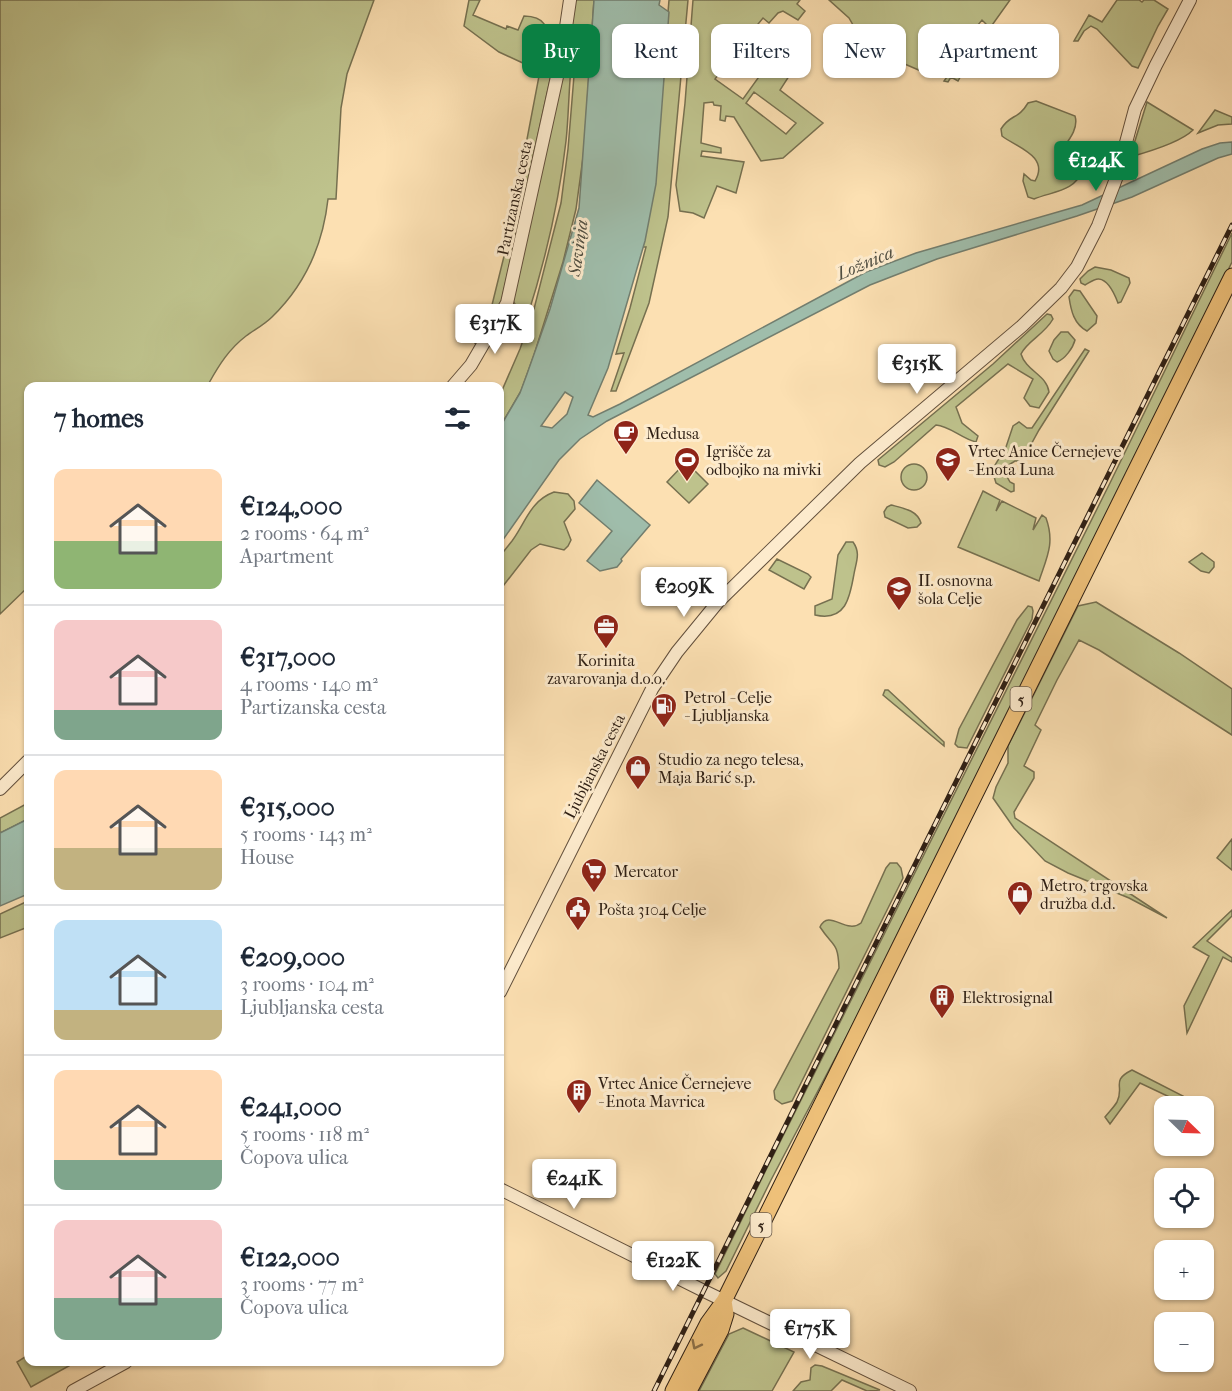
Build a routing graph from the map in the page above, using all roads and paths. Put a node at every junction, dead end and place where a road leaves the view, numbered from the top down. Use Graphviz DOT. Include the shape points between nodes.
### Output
graph roads {
  1 [pos="570,0"];
  2 [pos="1190,0"];
  3 [pos="1232,276"];
  4 [pos="456,382"];
  5 [pos="24,765"];
  6 [pos="0,789"];
  7 [pos="504,984"];
  8 [pos="504,1191"];
  9 [pos="724,1301"];
  10 [pos="119,1366"];
  11 [pos="73,1391"];
  12 [pos="673,1391"];
  13 [pos="689,1391"];
  14 [pos="910,1391"];
  1 -- 4 [label="street, Partizanska cesta" via="562,54 507,303 471,365"];
  2 -- 7 [label="street, Ljubljanska cesta" via="1136,109 1098,226 1077,267 1047,303 860,463 697,626 652,689"];
  3 -- 9 [label="main road, 5"];
  5 -- 6 [label="street"];
  8 -- 9 [label="street"];
  9 -- 12 [label="main road, 5, one-way" via="708,1323"];
  9 -- 13 [label="main road, 5" via="726,1314 721,1330"];
  9 -- 14 [label="street"];
  10 -- 11 [label="street"];
}
